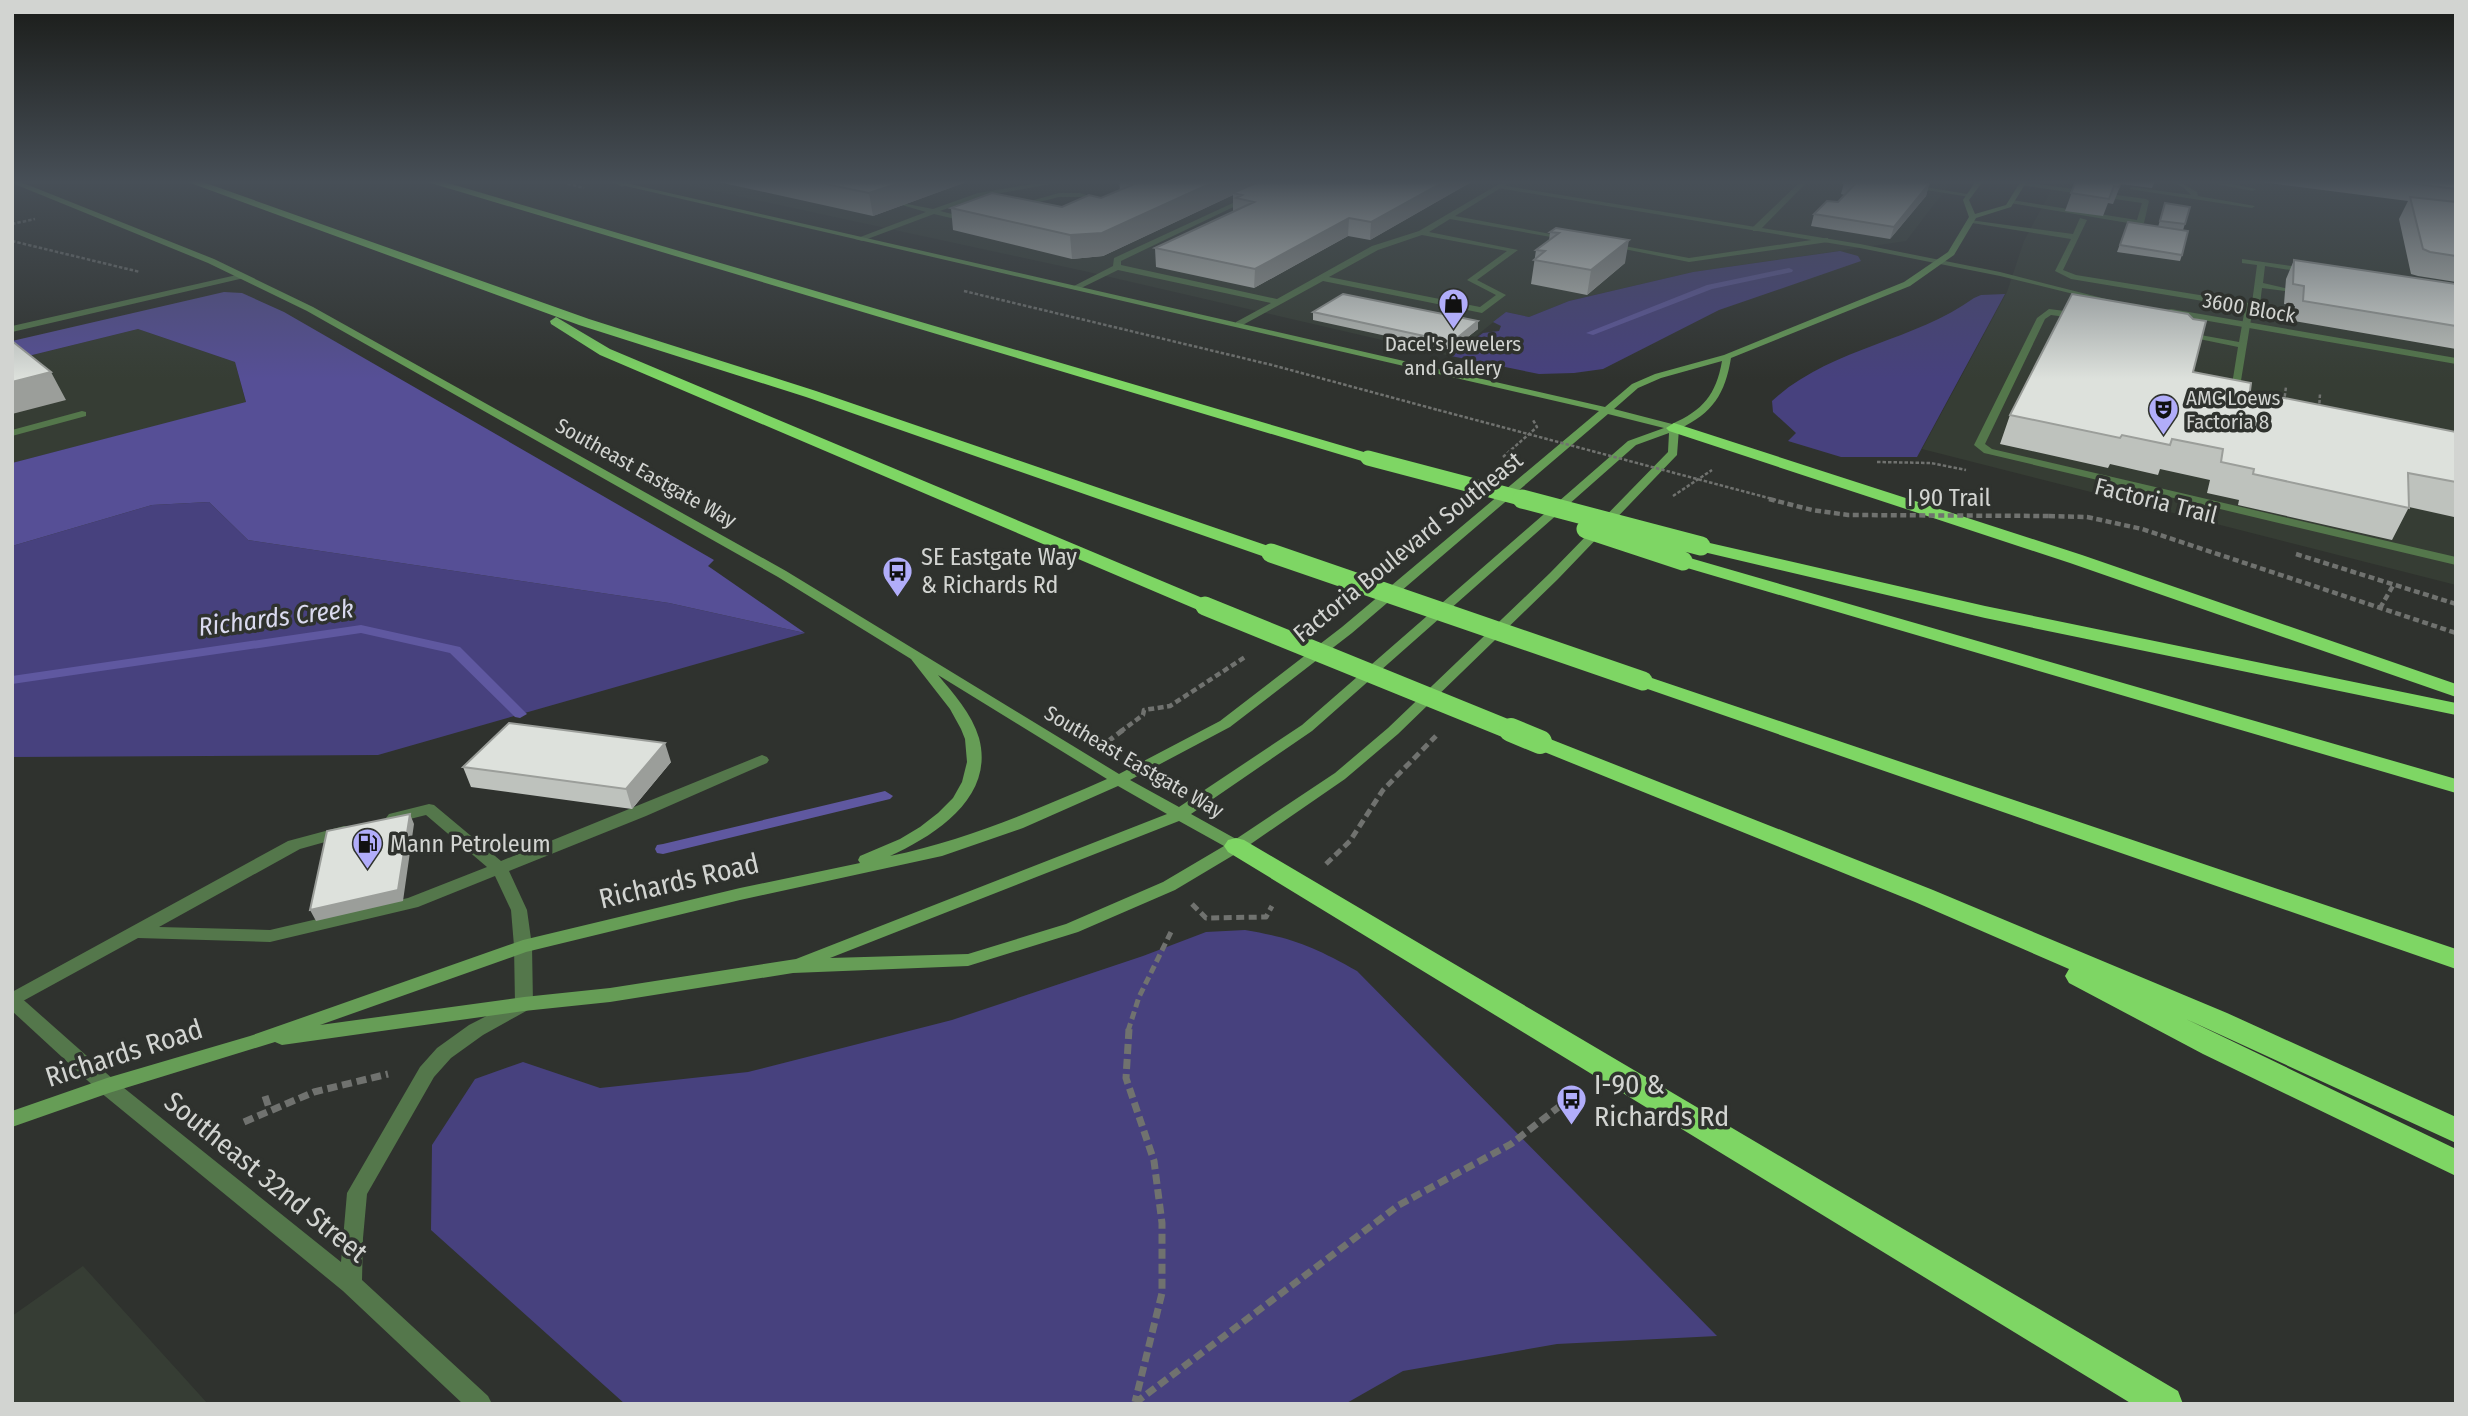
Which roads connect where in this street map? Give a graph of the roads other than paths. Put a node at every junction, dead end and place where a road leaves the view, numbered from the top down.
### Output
1 (171, 247) edge
2 (375, 247) edge
3 (653, 247) edge
4 (894, 247) edge
5 (1144, 247) edge
6 (1378, 247) edge
7 (1498, 247) edge
8 (1617, 247) edge
9 (1777, 247) edge
10 (1863, 247) edge
11 (1955, 247) edge
12 (2070, 247) edge
13 (2245, 261) dead end
14 (1942, 262) junction
15 (2261, 264) junction
16 (1117, 267) junction
17 (2322, 273) edge
18 (241, 276) junction
19 (1322, 278) junction
20 (2259, 285) junction
21 (1074, 288) junction
22 (2285, 289) dead end
23 (521, 299) junction
24 (1278, 302) junction
25 (2122, 303) edge
26 (2249, 306) junction
27 (2160, 310) edge
28 (2094, 319) edge
29 (1238, 324) junction
30 (2246, 325) junction
31 (12, 329) edge
32 (2173, 333) edge
33 (2243, 345) junction
34 (1727, 357) junction
35 (2456, 361) edge
36 (2241, 406) edge
37 (1607, 410) junction
38 (82, 414) dead end
39 (1674, 428) junction
40 (12, 433) edge
41 (1368, 458) junction
42 (2456, 561) edge
43 (913, 653) junction
44 (2456, 691) edge
45 (2456, 707) edge
46 (762, 760) dead end
47 (1119, 780) junction
48 (2456, 786) edge
49 (1179, 815) junction
50 (1236, 846) junction
51 (500, 869) junction
52 (826, 876) junction
53 (1924, 897) junction
54 (132, 932) junction
55 (523, 946) junction
56 (2456, 959) edge
57 (793, 965) junction
58 (12, 1000) edge
59 (524, 1004) junction
60 (253, 1042) junction
61 (107, 1086) junction
62 (12, 1119) edge
63 (2456, 1131) edge
64 (2456, 1163) edge
65 (351, 1284) junction
66 (480, 1404) edge
67 (2165, 1404) edge

1 - 18 main road, Southeast Eastgate Way
2 - 23 highway
3 - 41 highway
4 - 21 main road
5 - 16 street
6 - 19 street
7 - 19 street
8 - 9 street
10 - 14 street
11 - 14 main road, Factoria Boulevard Southeast
12 - 26 street
13 - 15 street
14 - 25 street
14 - 34 main road, Factoria Boulevard Southeast
15 - 17 street
15 - 20 street
16 - 21 street
16 - 24 street
18 - 31 street
18 - 43 main road, Southeast Eastgate Way
19 - 24 street
20 - 22 street
20 - 26 street
21 - 29 main road
23 - 53 highway, bridge
23 - 56 highway, bridge
24 - 29 street
26 - 30 street
27 - 30 street, 3600 Block
28 - 42 street
29 - 37 main road
30 - 33 street
30 - 35 street, 3600 Block
32 - 33 street
33 - 36 street
34 - 37 main road, Factoria Boulevard Southeast
34 - 39 main road
37 - 39 main road
37 - 47 main road, Factoria Boulevard Southeast
38 - 40 street
39 - 44 highway
39 - 49 main road
39 - 50 main road
41 - 45 highway, bridge
41 - 48 highway, bridge
43 - 47 main road, Southeast Eastgate Way
43 - 52 main road
46 - 51 street
47 - 49 main road, Southeast Eastgate Way
47 - 52 main road, Richards Road
49 - 50 main road, Southeast Eastgate Way
49 - 57 main road, Richards Road
50 - 57 main road, Richards Road
50 - 67 highway
51 - 54 street
51 - 54 street
51 - 55 street
52 - 55 main road, Richards Road
53 - 63 highway
53 - 64 highway
54 - 58 street
55 - 59 street
55 - 60 main road, Richards Road
57 - 59 main road, Richards Road
58 - 61 street, Southeast 32nd Street
59 - 60 main road, Richards Road
59 - 65 street
60 - 61 main road, Richards Road
61 - 62 main road, Richards Road
61 - 65 street, Southeast 32nd Street
65 - 66 street, Southeast 32nd Street

